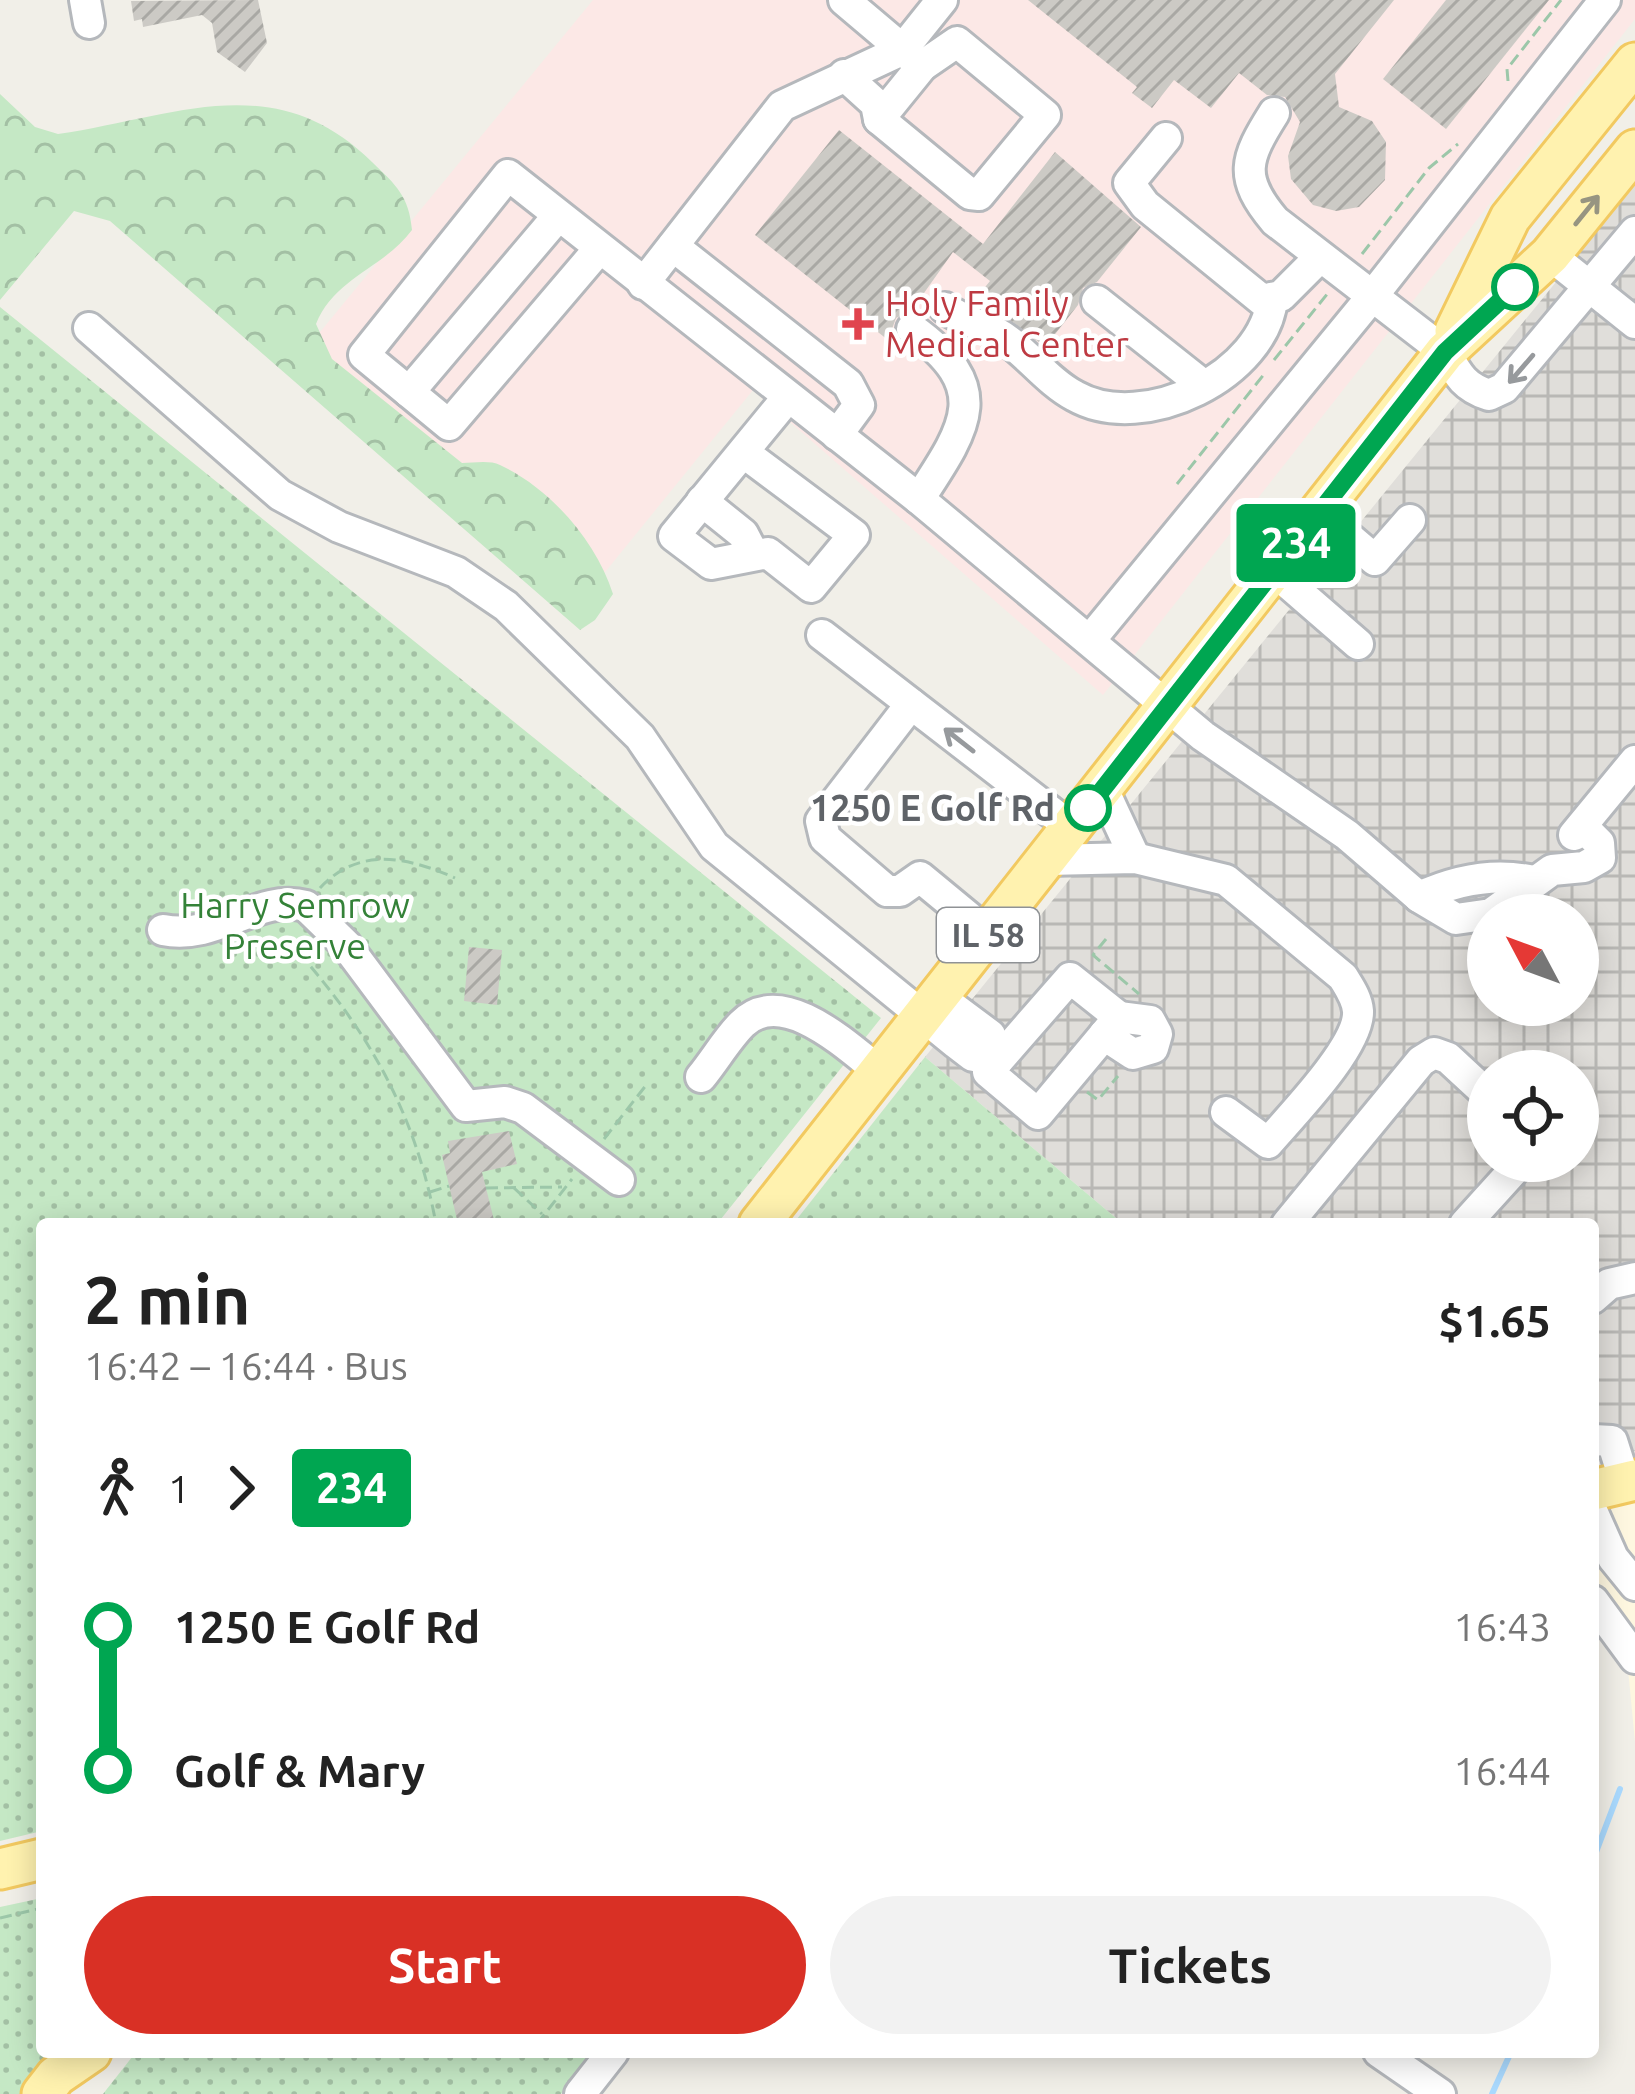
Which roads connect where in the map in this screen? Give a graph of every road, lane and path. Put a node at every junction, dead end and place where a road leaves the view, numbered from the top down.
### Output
1 (844, 0) edge
2 (942, 0) edge
3 (1562, 0) edge
4 (1605, 0) edge
5 (912, 58) junction
6 (1635, 63) edge
7 (844, 75) junction
8 (1508, 82) dead end
9 (1274, 113) dead end
10 (879, 118) junction
11 (1166, 138) dead end
12 (1460, 142) dead end
13 (1635, 150) edge
14 (558, 216) junction
15 (1635, 232) edge
16 (673, 246) junction
17 (599, 249) junction
18 (1550, 255) junction
19 (1332, 267) junction
20 (644, 284) junction
21 (1592, 288) junction
22 (1372, 297) junction
23 (1273, 298) junction
24 (1097, 301) dead end
25 (945, 308) dead end
26 (1634, 319) edge
27 (89, 328) dead end
28 (912, 328) dead end
29 (1445, 352) junction
30 (1203, 385) junction
31 (409, 392) junction
32 (788, 397) junction
33 (837, 435) junction
34 (743, 452) junction
35 (1177, 484) dead end
36 (919, 499) junction
37 (702, 501) junction
38 (1320, 513) junction
39 (1410, 520) dead end
40 (753, 553) junction
41 (1274, 571) junction
42 (822, 635) dead end
43 (1090, 640) junction
44 (1358, 644) dead end
45 (911, 704) junction
46 (1168, 706) junction
47 (1635, 761) edge
48 (1103, 789) junction
49 (1072, 828) junction
50 (1135, 858) junction
51 (1047, 860) junction
52 (455, 878) dead end
53 (306, 906) junction
54 (163, 930) dead end
55 (988, 934) junction
56 (299, 953) dead end
57 (931, 1007) junction
58 (995, 1058) junction
59 (1467, 1076) edge
60 (701, 1077) dead end
61 (874, 1079) junction
62 (1226, 1112) dead end
63 (619, 1180) dead end
64 (1503, 1182) edge
65 (449, 1186) dead end
66 (514, 1186) junction
67 (486, 1188) dead end
68 (566, 1188) dead end
69 (430, 1192) junction
70 (543, 1216) dead end
71 (435, 1218) edge
72 (764, 1218) edge
73 (1292, 1218) edge
74 (1470, 1218) edge
75 (1635, 1278) edge
76 (1599, 1293) edge
77 (1599, 1440) edge
78 (1618, 1484) edge
79 (1599, 1522) edge
80 (1624, 1556) edge
81 (1635, 1586) edge
82 (1599, 1609) edge
83 (1635, 1658) edge
84 (36, 1860) edge
85 (0, 1869) edge
86 (36, 1909) edge
87 (0, 1918) edge
88 (85, 2058) edge
89 (94, 2058) edge
90 (608, 2058) edge
91 (1388, 2058) edge
92 (1430, 2088) edge
93 (42, 2094) edge
94 (86, 2094) edge
95 (580, 2094) edge

1 - 5 street
2 - 5 street
3 - 8 path
4 - 22 street
5 - 7 street
5 - 10 street
5 - 10 street
6 - 29 main road, IL 58
7 - 10 street
7 - 16 street
9 - 19 street
11 - 23 street
12 - 19 path
18 -> 13 main road, IL 58
14 - 17 street
14 - 31 street
14 - 31 street
15 - 21 street
16 - 20 street
16 - 33 street
17 - 20 street
17 - 31 street
18 - 21 street
18 - 29 main road, IL 58
19 - 22 street
19 - 23 street
19 - 35 path
20 - 32 street
21 - 26 street
21 -> 29 street
22 - 29 street
22 - 43 street
23 - 30 street
24 - 30 street
25 - 30 street
27 - 57 street
28 - 36 street
29 - 38 main road, IL 58
32 - 33 street
32 - 34 street
33 - 36 street
34 - 37 street
34 - 40 street
36 - 43 street
37 - 40 street
37 - 40 street
38 - 39 street
38 - 41 main road, IL 58
41 - 44 street
41 - 46 main road, IL 58
42 - 45 street
43 - 46 street
49 -> 45 street
45 - 55 street
46 - 47 street
46 - 48 main road, IL 58
48 - 49 main road, IL 58
48 - 50 street
49 - 51 main road, IL 58
50 - 51 street
50 - 62 street
51 - 55 main road, IL 58
52 - 53 path
53 - 54 street
53 - 63 street
55 - 57 main road, IL 58
56 - 69 path
57 - 58 street
57 - 61 main road, IL 58
58 - 58 street
59 - 73 street
60 - 61 street
61 - 72 main road, IL 58
64 - 74 street
65 - 69 path
66 - 67 path
66 - 68 path
66 - 70 path
69 - 71 path
75 - 76 street
77 - 78 street
79 - 80 street
80 - 81 street
82 - 83 street
84 - 85 main road
86 - 87 path
88 - 93 main road
89 - 94 main road
90 - 95 street
91 - 92 street

